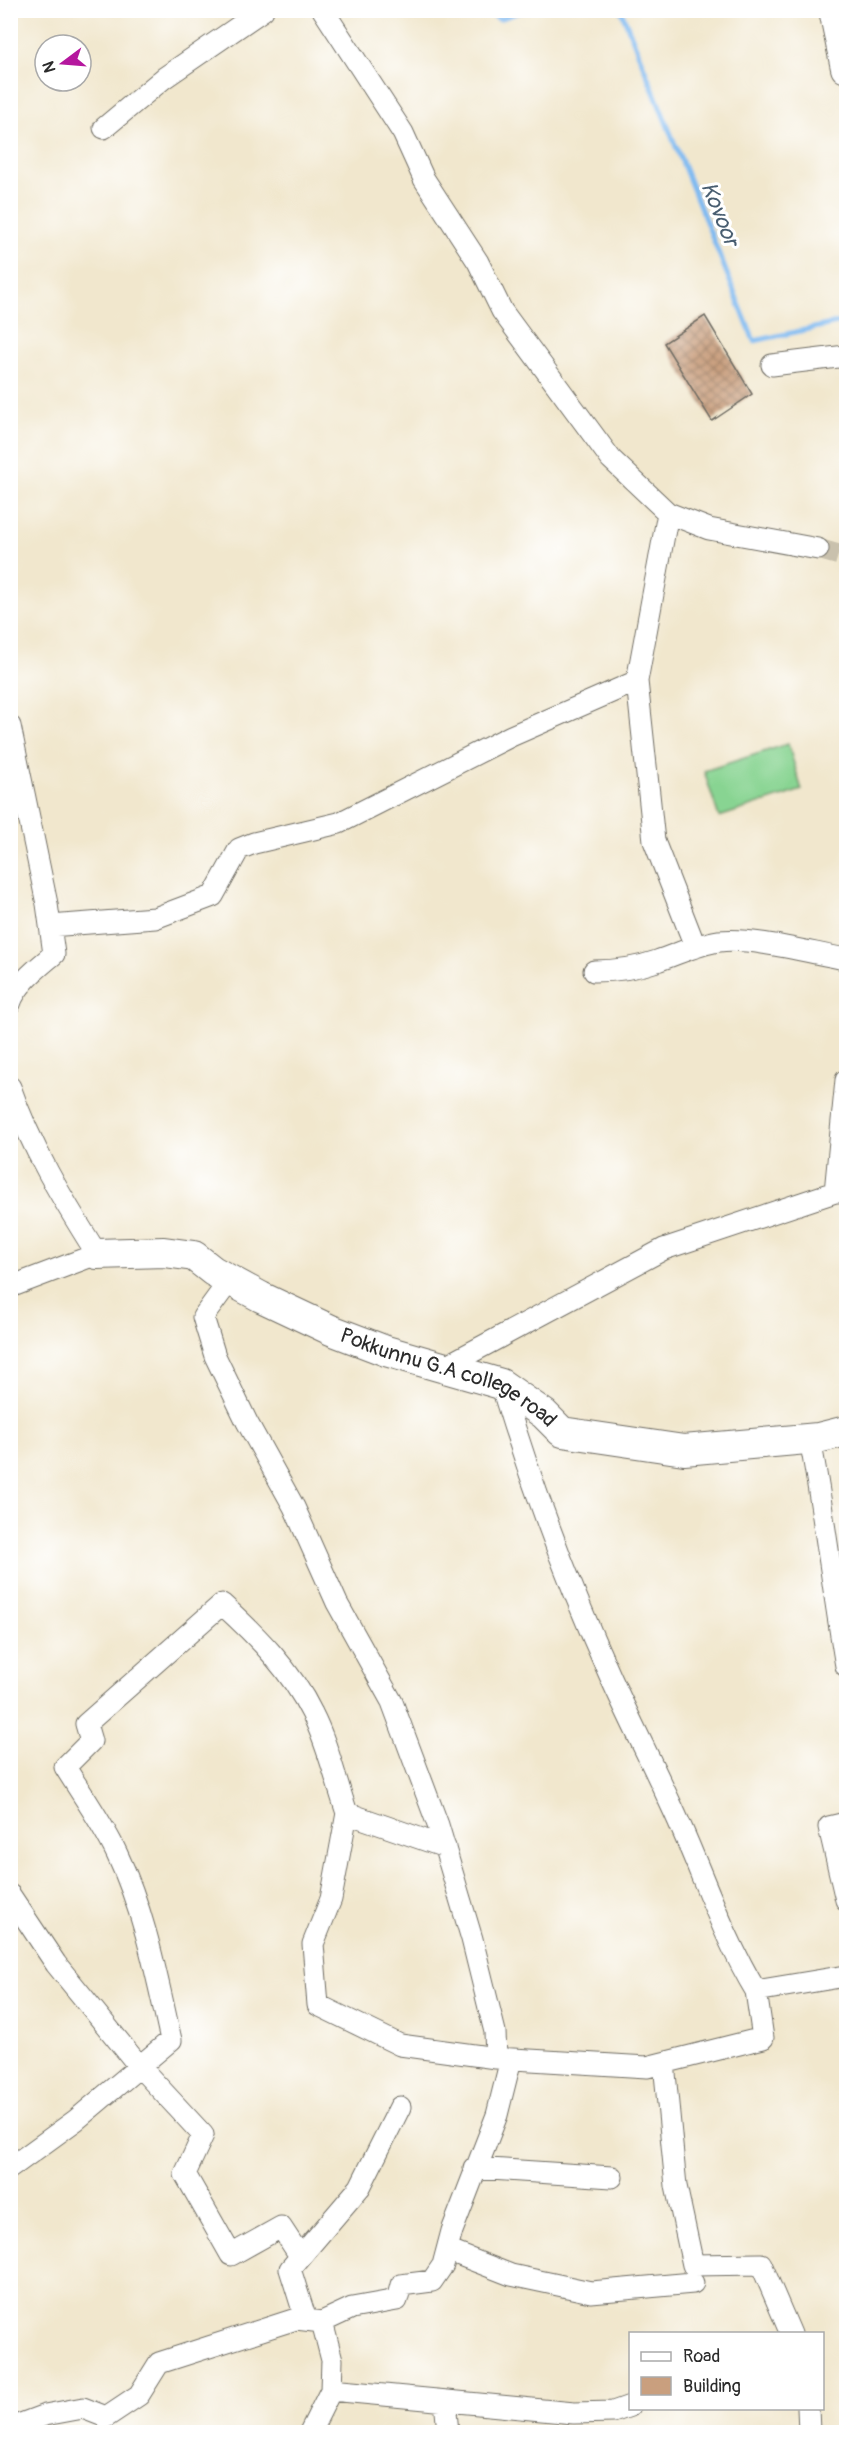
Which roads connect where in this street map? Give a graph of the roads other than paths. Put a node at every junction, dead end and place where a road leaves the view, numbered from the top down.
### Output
1 (263, 10) edge
2 (323, 10) edge
3 (834, 10) edge
4 (846, 68) edge
5 (104, 128) dead end
6 (846, 356) edge
7 (772, 366) dead end
8 (668, 513) junction
9 (818, 549) tunnel mouth
10 (637, 681) junction
11 (10, 726) edge
12 (50, 926) junction
13 (695, 946) junction
14 (846, 959) edge
15 (594, 971) dead end
16 (10, 1004) edge
17 (846, 1080) edge
18 (10, 1088) edge
19 (841, 1192) edge
20 (97, 1254) junction
21 (230, 1280) junction
22 (10, 1287) edge
23 (444, 1367) junction
24 (501, 1383) junction
25 (846, 1431) edge
26 (810, 1439) junction
27 (846, 1666) edge
28 (347, 1813) junction
29 (846, 1823) edge
30 (445, 1847) junction
31 (10, 1895) edge
32 (846, 1900) edge
33 (846, 1976) edge
34 (756, 1991) junction
35 (504, 2059) junction
36 (664, 2062) junction
37 (139, 2066) junction
38 (400, 2107) dead end
39 (10, 2168) edge
40 (474, 2168) junction
41 (612, 2178) dead end
42 (447, 2250) junction
43 (300, 2256) junction
44 (693, 2283) dead end
45 (314, 2321) junction
46 (789, 2332) edge
47 (331, 2391) junction
48 (445, 2401) junction
49 (629, 2406) edge
50 (808, 2410) edge
51 (10, 2428) edge
52 (310, 2433) edge
53 (448, 2433) edge
54 (809, 2433) edge

1 - 5 street
2 - 8 street
3 - 4 street
6 - 7 street
8 - 9 street
8 - 10 street
10 - 12 street
10 - 13 street
11 - 12 street
12 - 16 street
13 - 14 street
13 - 15 street
17 - 19 street
18 - 20 street
19 - 23 street
20 - 21 street, Pokkunnu G.A college road
20 - 22 street
21 - 23 street, Pokkunnu G.A college road
21 - 30 street
23 - 24 street, Pokkunnu G.A college road
24 - 26 street, Pokkunnu G.A college road
24 - 34 street
25 - 26 street, Pokkunnu G.A college road
26 - 27 street
28 - 30 street
28 - 35 street
28 - 37 street
29 - 32 street
30 - 35 street
31 - 37 street
33 - 34 street
34 - 36 street
35 - 36 street
35 - 40 street
36 - 46 street
37 - 39 street
37 - 43 street
38 - 43 street
40 - 41 street
40 - 42 street
42 - 44 street
42 - 45 street
43 - 45 street
45 - 47 street
45 - 51 street
47 - 48 street
47 - 52 street
48 - 49 street
48 - 53 street
50 - 54 street

